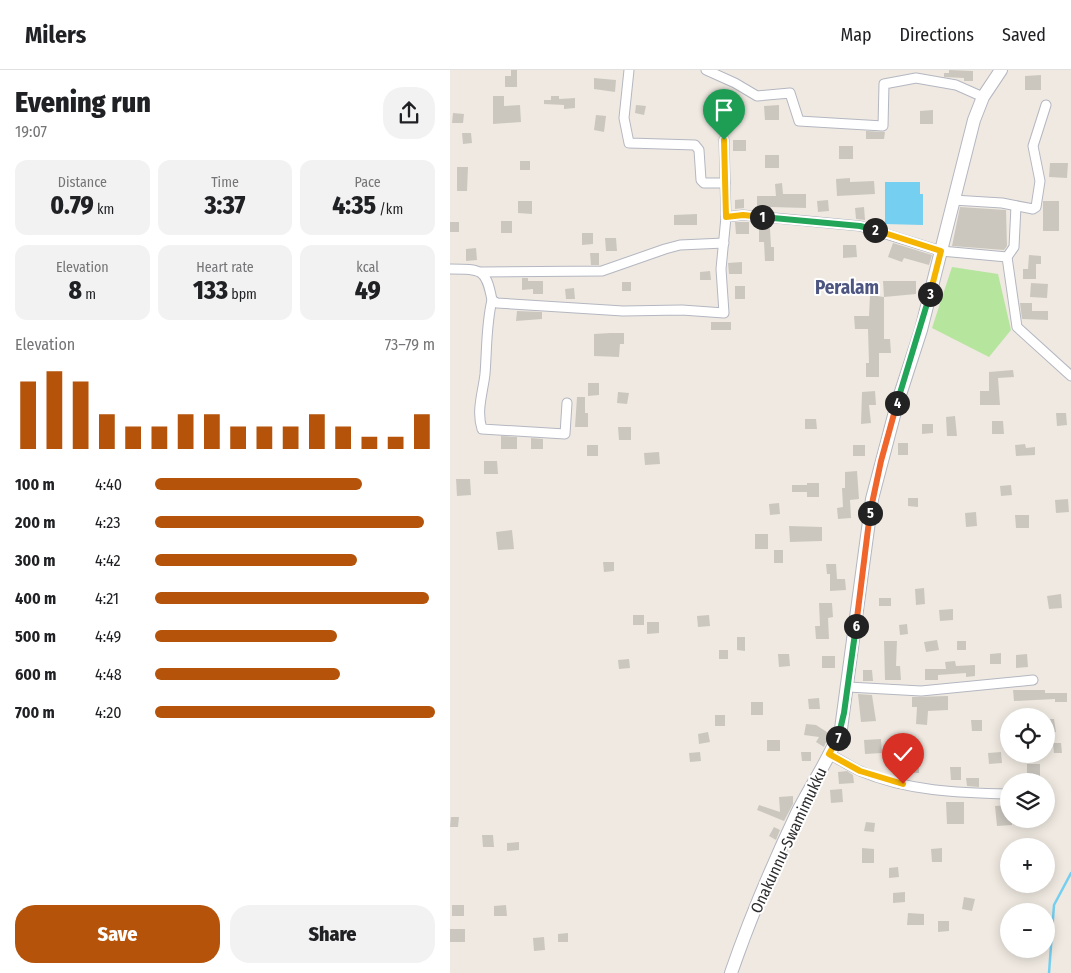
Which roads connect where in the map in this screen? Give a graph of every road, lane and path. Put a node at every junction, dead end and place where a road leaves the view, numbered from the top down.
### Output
1 (629, 70) edge
2 (706, 70) edge
3 (1001, 70) edge
4 (983, 97) junction
5 (1046, 105) dead end
6 (724, 140) dead end
7 (725, 183) junction
8 (953, 200) junction
9 (1016, 206) junction
10 (726, 217) junction
11 (724, 243) junction
12 (941, 251) junction
13 (1008, 257) junction
14 (450, 269) edge
15 (481, 272) junction
16 (492, 300) junction
17 (1071, 376) edge
18 (567, 403) dead end
19 (1033, 680) dead end
20 (848, 687) junction
21 (829, 754) junction
22 (1000, 794) edge
23 (731, 973) edge

1 - 7 street
2 - 4 street
3 - 4 street, Onakunnu-Swamimukku
4 - 8 street, Onakunnu-Swamimukku
5 - 9 street
6 - 7 street
7 - 10 street
8 - 9 street
8 - 12 street, Onakunnu-Swamimukku
9 - 13 street
10 - 11 street
10 - 12 street
11 - 15 street
11 - 16 street
12 - 13 street
12 - 20 street, Onakunnu-Swamimukku
13 - 17 street
14 - 15 street
15 - 16 street
16 - 18 street
19 - 20 street
20 - 21 street, Onakunnu-Swamimukku
21 - 22 street
21 - 23 street, Onakunnu-Swamimukku

